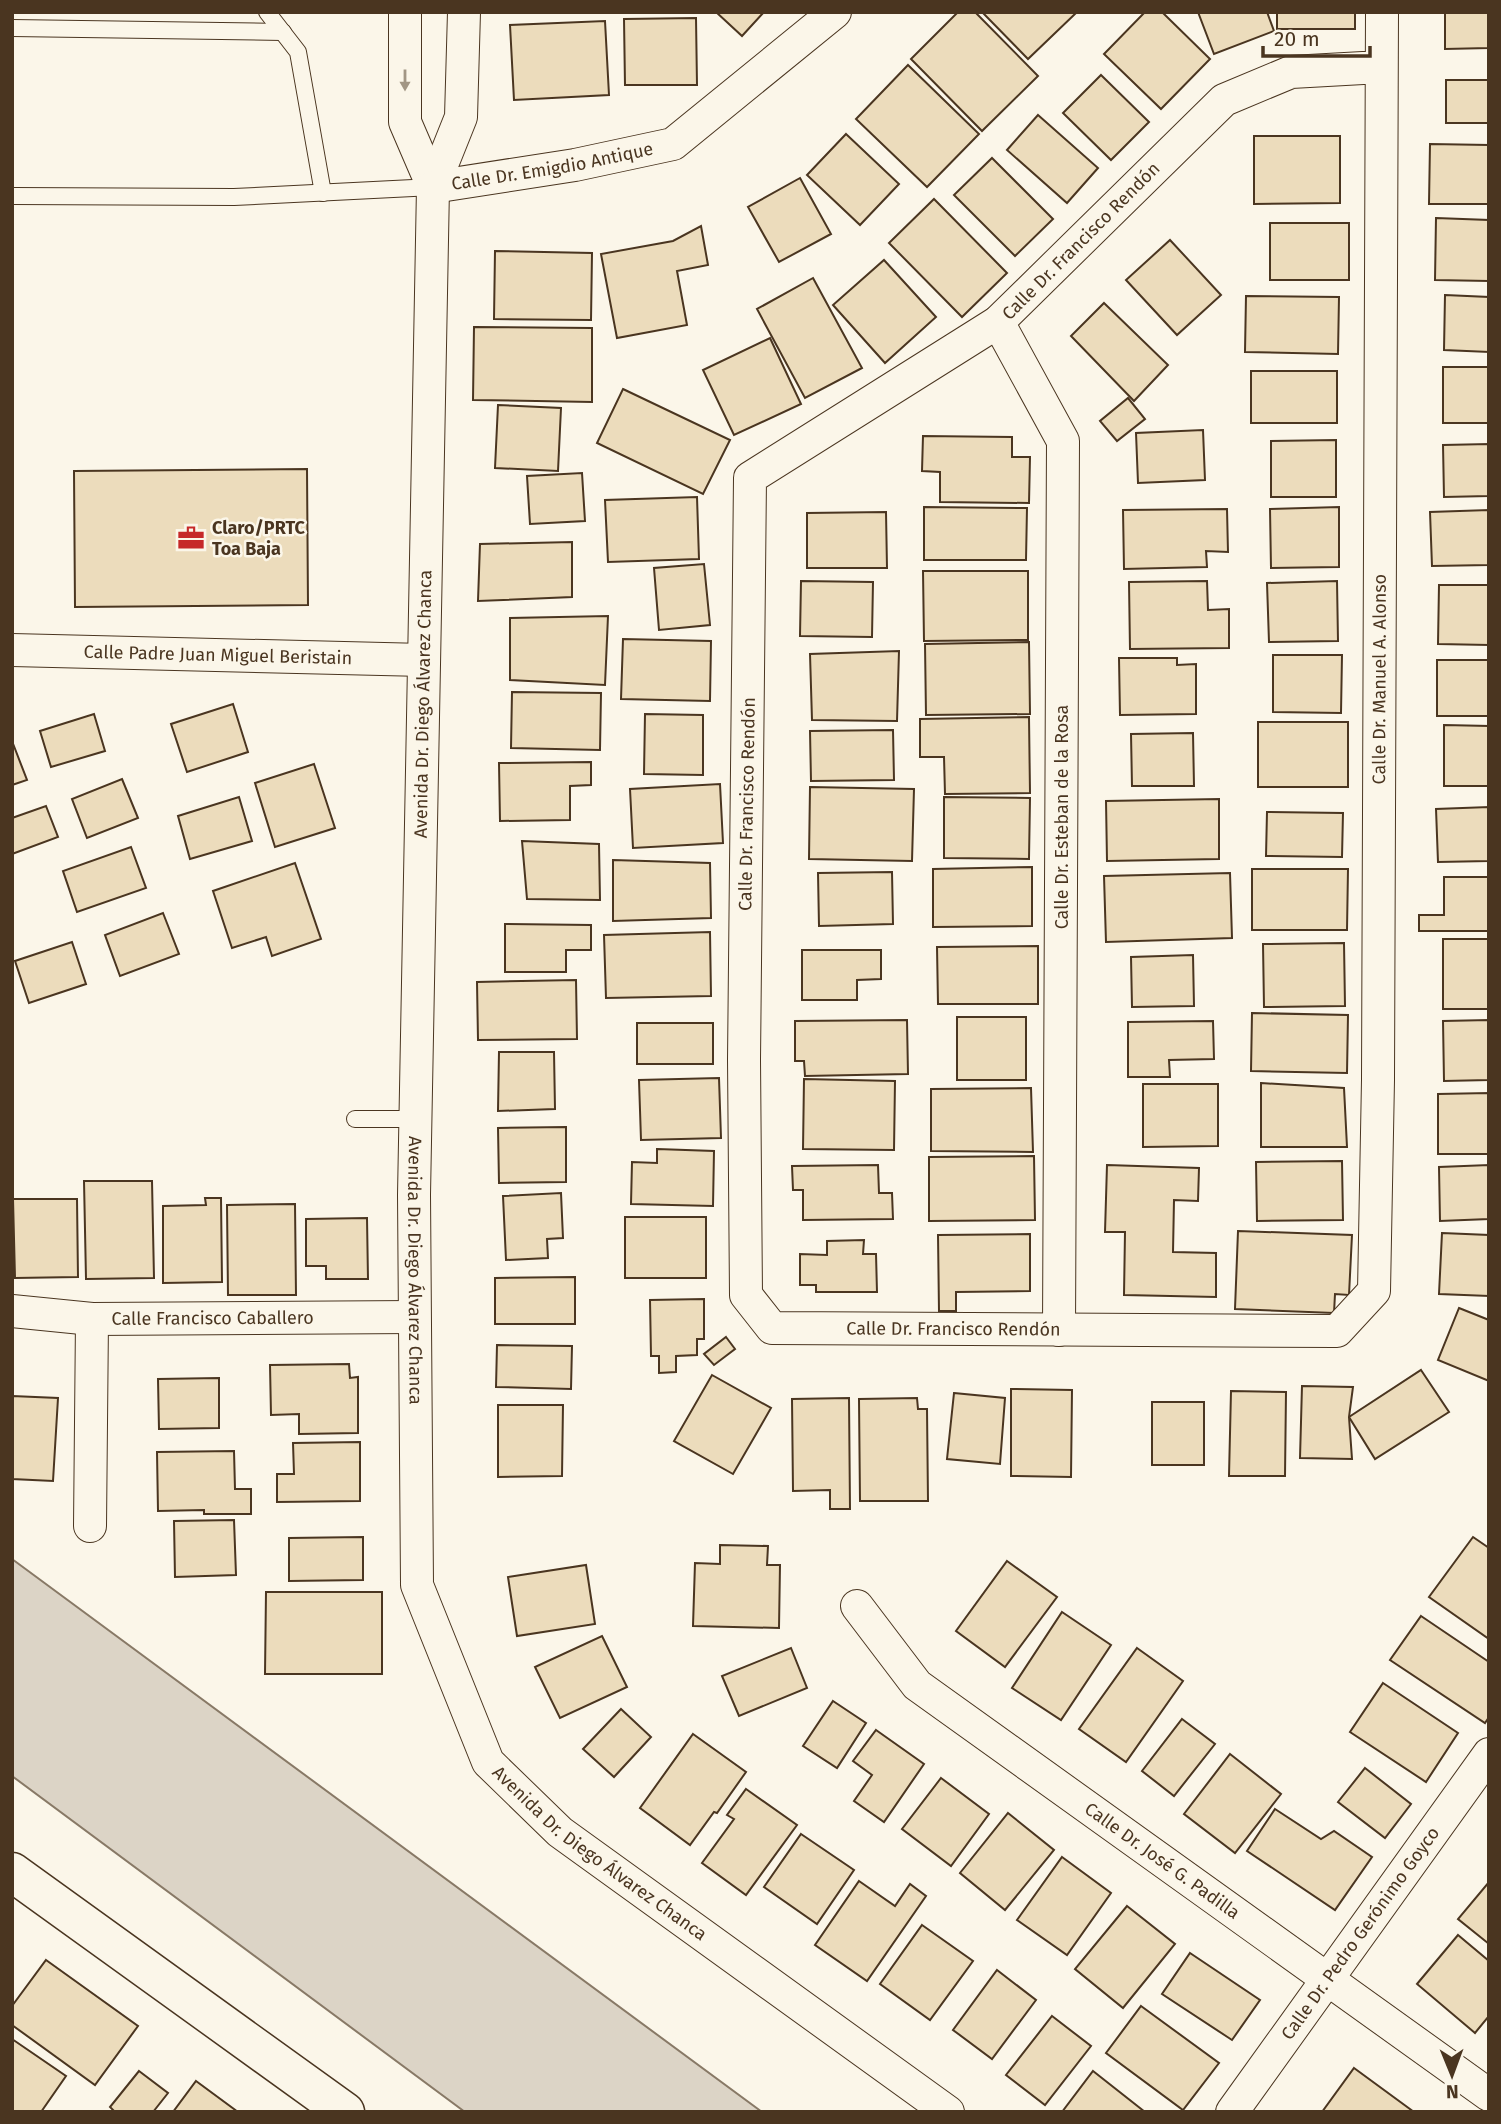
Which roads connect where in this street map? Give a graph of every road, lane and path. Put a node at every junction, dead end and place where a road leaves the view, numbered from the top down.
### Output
1 (267, 12) edge
2 (405, 12) edge
3 (464, 12) edge
4 (835, 12) edge
5 (1381, 12) edge
6 (12, 28) edge
7 (283, 32) junction
8 (1381, 67) junction
9 (433, 187) junction
10 (323, 193) junction
11 (12, 196) edge
12 (998, 322) junction
13 (12, 650) edge
14 (424, 660) junction
15 (355, 1119) dead end
16 (415, 1119) junction
17 (12, 1311) edge
18 (414, 1317) junction
19 (92, 1319) junction
20 (1059, 1329) junction
21 (1337, 1331) joint
22 (90, 1526) dead end
23 (857, 1606) dead end
24 (1489, 1754) edge
25 (14, 1877) edge
26 (1326, 1979) junction
27 (1489, 2095) edge
28 (345, 2112) edge
29 (948, 2112) edge
30 (1232, 2112) edge

1 - 7 lane
2 -> 9 street, Avenida Dr. Diego Álvarez Chanca
3 - 9 street, Avenida Dr. Diego Álvarez Chanca
4 - 9 street, Calle Dr. Emigdio Antique
5 - 8 street, Calle Dr. Manuel A. Alonso
6 - 7 lane
7 - 10 lane
8 - 12 street, Calle Dr. Francisco Rendón
8 - 21 street, Calle Dr. Manuel A. Alonso
9 - 10 lane
9 - 14 street, Avenida Dr. Diego Álvarez Chanca
10 - 11 lane
12 - 20 street, Calle Dr. Esteban de la Rosa
12 - 20 street, Calle Dr. Francisco Rendón
13 - 14 street, Calle Padre Juan Miguel Beristain
14 - 16 street, Avenida Dr. Diego Álvarez Chanca
15 - 16 lane
16 - 18 street, Avenida Dr. Diego Álvarez Chanca
17 - 19 street, Calle Francisco Caballero
18 - 19 street, Calle Francisco Caballero
18 - 29 street, Avenida Dr. Diego Álvarez Chanca
19 - 22 street
20 - 21 street, Calle Dr. Francisco Rendón
23 - 26 street, Calle Dr. José G. Padilla
24 - 26 street, Calle Dr. Pedro Gerónimo Goyco
25 - 28 street
26 - 27 street, Calle Dr. José G. Padilla
26 - 30 street, Calle Dr. Pedro Gerónimo Goyco

